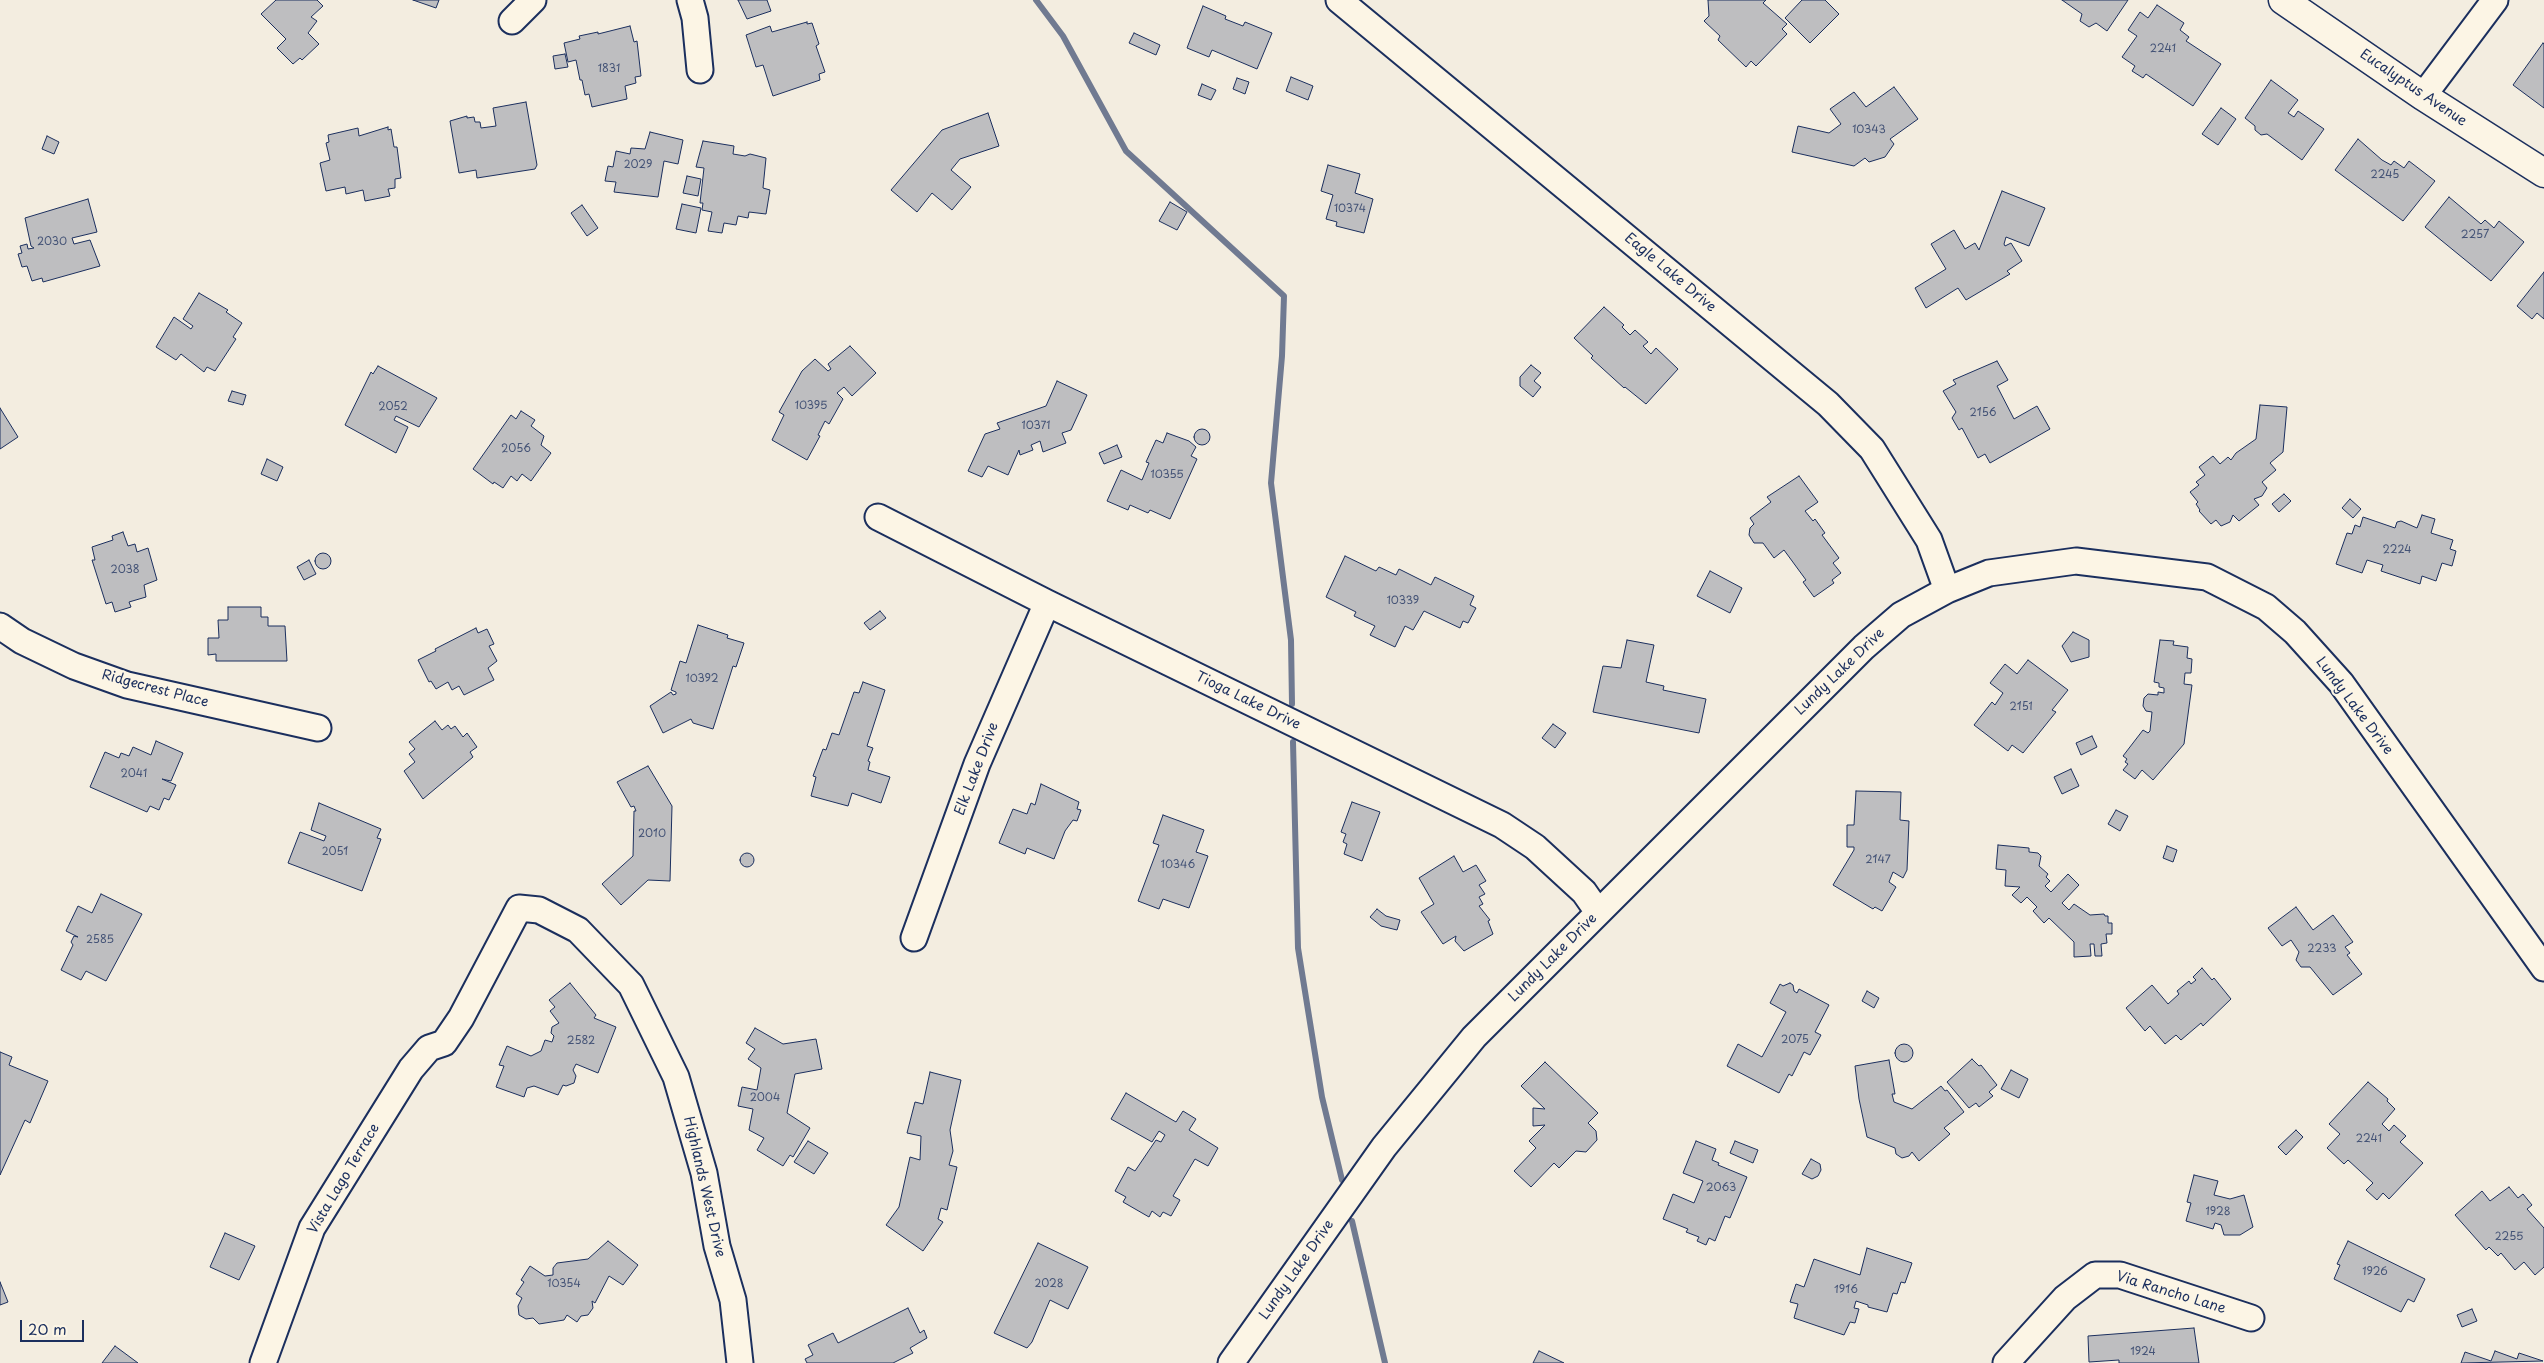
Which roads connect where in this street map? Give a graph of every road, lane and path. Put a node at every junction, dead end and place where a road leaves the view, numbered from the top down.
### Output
1 (533, 0) edge
2 (690, 0) edge
3 (1340, 0) edge
4 (2283, 0) edge
5 (2495, 0) edge
6 (512, 21) dead end
7 (700, 70) dead end
8 (2424, 96) junction
9 (2544, 173) edge
10 (878, 517) dead end
11 (1947, 590) junction
12 (1047, 603) junction
13 (0, 626) edge
14 (318, 728) dead end
15 (1598, 912) junction
16 (914, 938) dead end
17 (2544, 968) edge
18 (444, 1043) joint
19 (2251, 1318) dead end
20 (263, 1363) edge
21 (740, 1363) edge
22 (1231, 1363) edge
23 (2006, 1363) edge

1 - 6 street
2 - 7 street
3 - 11 street, Eagle Lake Drive
4 - 8 street, Eucalyptus Avenue
5 - 8 street
8 - 9 street, Eucalyptus Avenue
10 - 12 street, Tioga Lake Drive
11 - 15 street, Lundy Lake Drive
11 - 17 street, Lundy Lake Drive
12 - 15 street, Tioga Lake Drive
12 - 16 street, Elk Lake Drive
13 - 14 street, Ridgecrest Place
15 - 22 street, Lundy Lake Drive
18 - 20 street, Vista Lago Terrace
18 - 21 street, Highlands West Drive
19 - 23 street, Via Rancho Lane

